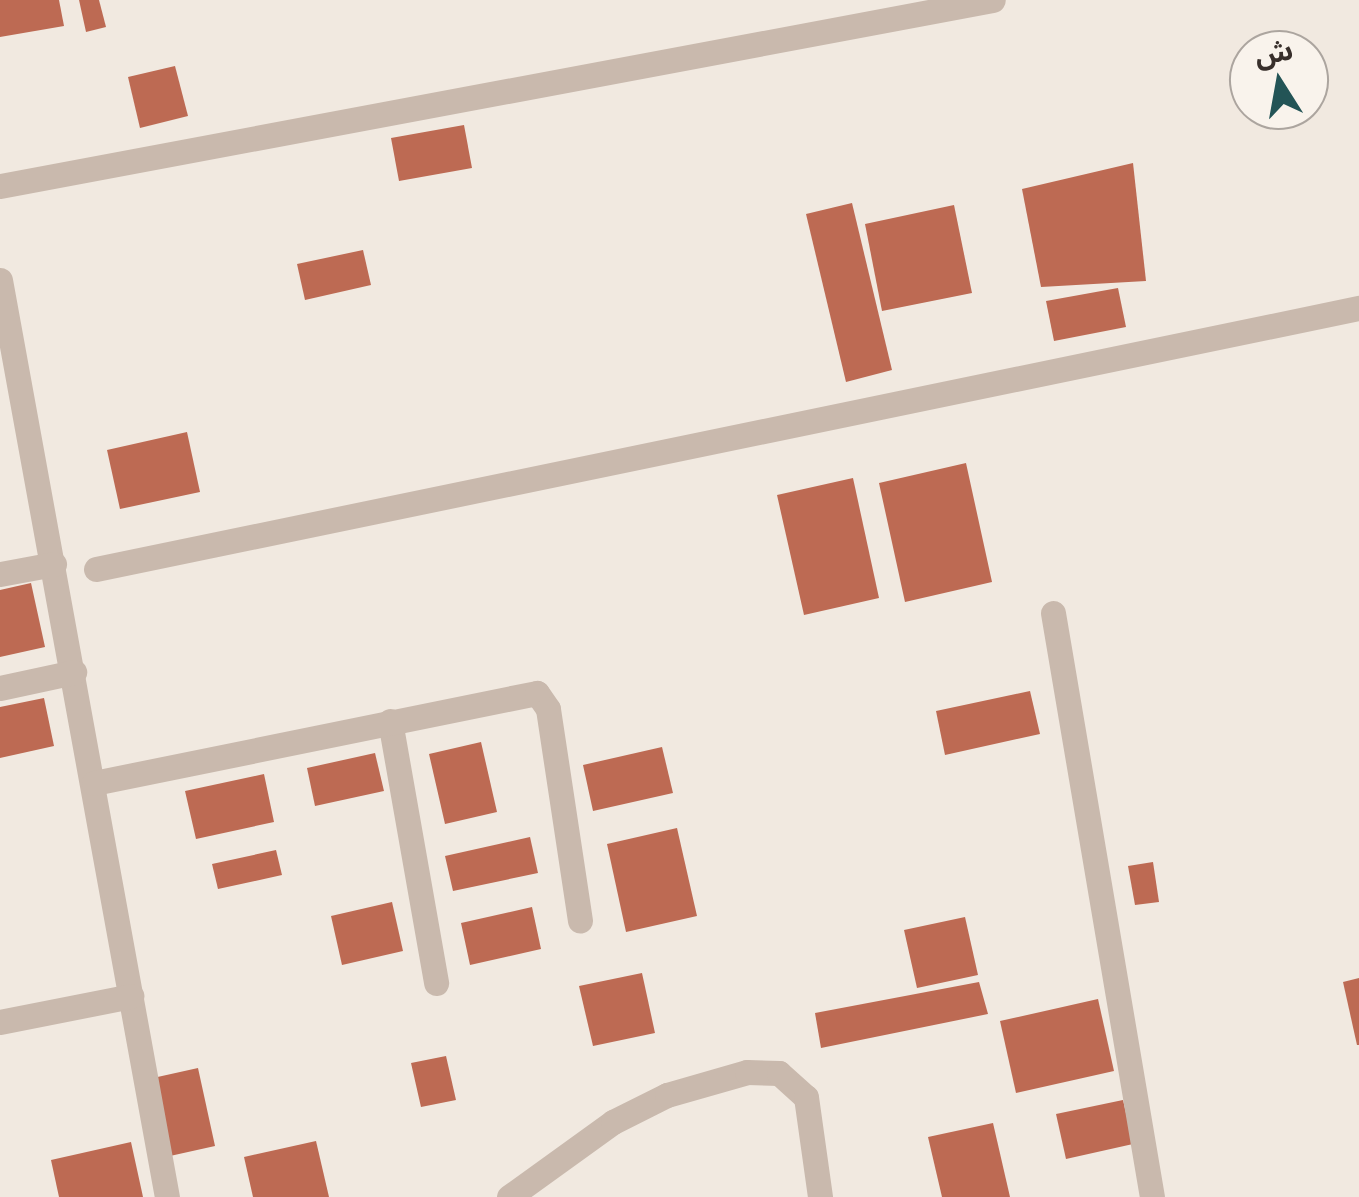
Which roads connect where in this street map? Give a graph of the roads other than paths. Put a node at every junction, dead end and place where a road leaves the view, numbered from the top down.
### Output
1 (993, 0) edge
2 (904, 8) edge
3 (0, 186) edge
4 (0, 280) edge
5 (1359, 308) edge
6 (54, 564) junction
7 (96, 569) dead end
8 (0, 574) edge
9 (1053, 613) dead end
10 (74, 672) junction
11 (0, 688) edge
12 (390, 721) junction
13 (94, 783) junction
14 (580, 921) dead end
15 (436, 984) dead end
16 (132, 996) junction
17 (0, 1022) edge
18 (167, 1197) edge
19 (509, 1197) edge
20 (820, 1197) edge
21 (1152, 1197) edge

1 - 2 street
2 - 3 street
4 - 6 street
5 - 7 street
6 - 8 street
6 - 10 street
9 - 21 street
10 - 11 street
10 - 13 street
12 - 13 street
12 - 14 street
12 - 15 street
13 - 16 street
16 - 17 street
16 - 18 street
19 - 20 street

